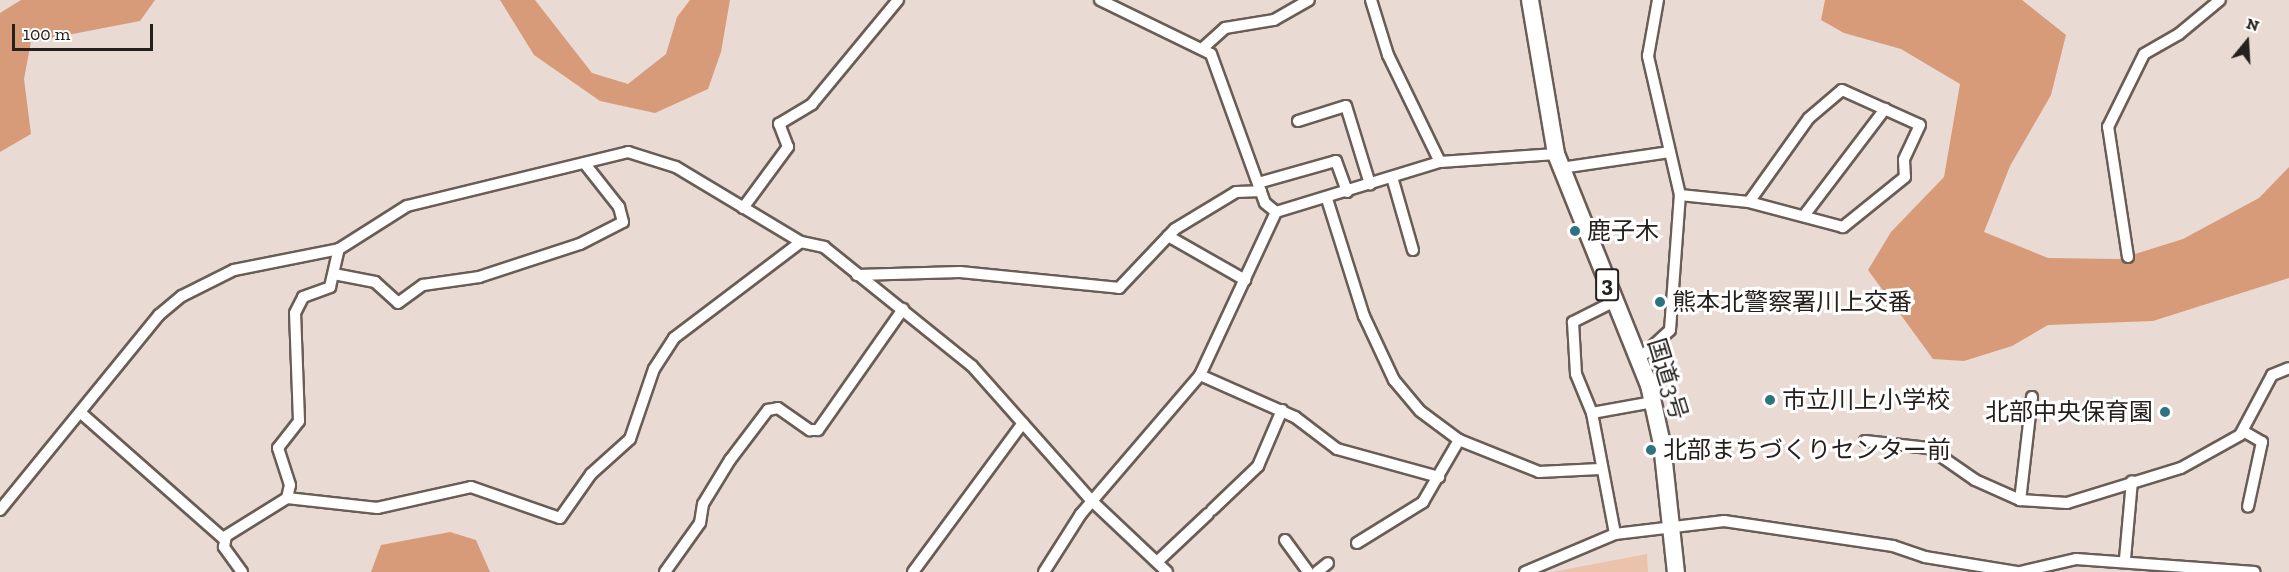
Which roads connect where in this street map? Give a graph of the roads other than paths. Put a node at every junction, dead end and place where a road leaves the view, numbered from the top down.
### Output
1 (898, 0) edge
2 (1100, 0) edge
3 (1309, 0) edge
4 (1371, 0) edge
5 (1530, 0) edge
6 (1658, 0) edge
7 (2220, 0) edge
8 (1204, 47) junction
9 (1885, 109) junction
10 (1298, 122) dead end
11 (1670, 152) junction
12 (1559, 161) junction
13 (1440, 162) junction
14 (585, 164) junction
15 (1392, 177) junction
16 (1370, 184) junction
17 (1260, 187) junction
18 (1347, 192) junction
19 (1680, 195) junction
20 (1327, 199) junction
21 (1749, 202) junction
22 (743, 208) junction
23 (1276, 212) junction
24 (1806, 213) junction
25 (1168, 236) junction
26 (801, 242) junction
27 (339, 249) junction
28 (1413, 250) dead end
29 (2128, 256) dead end
30 (334, 274) junction
31 (857, 275) junction
32 (1245, 280) junction
33 (1613, 302) junction
34 (903, 309) junction
35 (1640, 358) junction
36 (2289, 368) edge
37 (1200, 375) junction
38 (2032, 397) dead end
39 (1653, 402) junction
40 (1282, 410) junction
41 (81, 412) junction
42 (1592, 413) junction
43 (1023, 423) junction
44 (2243, 431) junction
45 (1459, 440) junction
46 (1865, 441) dead end
47 (1600, 469) junction
48 (1439, 477) junction
49 (2132, 481) junction
50 (286, 498) junction
51 (2020, 500) junction
52 (1092, 501) junction
53 (2248, 507) dead end
54 (0, 510) edge
55 (1671, 524) junction
56 (1615, 534) junction
57 (224, 539) junction
58 (1285, 540) dead end
59 (1357, 543) dead end
60 (2124, 560) junction
61 (1157, 562) junction
62 (242, 572) edge
63 (665, 572) edge
64 (913, 572) edge
65 (1044, 572) edge
66 (1167, 572) edge
67 (1308, 572) edge
68 (1525, 572) edge
69 (1676, 572) edge
70 (2019, 572) edge
71 (2255, 572) edge

1 - 22 street
2 - 8 street
3 - 8 street
4 - 13 street
5 - 12 highway, 国道3号 / 3
6 - 11 street
7 - 29 street
8 - 17 street
9 - 21 street
9 - 24 street
9 - 24 street
10 - 16 street
11 - 12 street
11 - 19 street
12 - 13 street
12 - 33 highway, 国道3号 / 3
13 - 15 street
14 - 22 street
14 - 27 street
14 - 30 street
15 - 16 street
15 - 28 street
16 - 18 street
17 - 18 street
17 - 23 street
17 - 25 street
18 - 20 street
19 - 21 street
19 - 35 street
20 - 23 street
20 - 45 street
21 - 24 street
22 - 26 street
23 - 32 street
25 - 31 street
25 - 32 street
26 - 31 street
26 - 50 street
27 - 30 street
27 - 41 street
30 - 50 street
31 - 34 street
32 - 37 street
33 - 35 highway, 国道3号 / 3
33 - 42 street
34 - 43 street
34 - 63 street
35 - 39 highway, 国道3号 / 3
36 - 44 street
37 - 40 street
37 - 52 street
38 - 51 street
39 - 42 street
39 - 55 highway, 国道3号 / 3
40 - 48 street
40 - 61 street
41 - 54 street
41 - 57 street
42 - 47 street
43 - 52 street
43 - 64 street
44 - 49 street
44 - 53 street
45 - 47 street
45 - 48 street
46 - 51 street
47 - 56 street
48 - 59 street
49 - 51 street
49 - 60 street
50 - 57 street
52 - 61 street
52 - 65 street
55 - 56 street
55 - 69 highway, 国道3号 / 3
55 - 70 street
56 - 68 street
57 - 62 street
58 - 67 street
60 - 70 street
60 - 71 street
61 - 66 street

